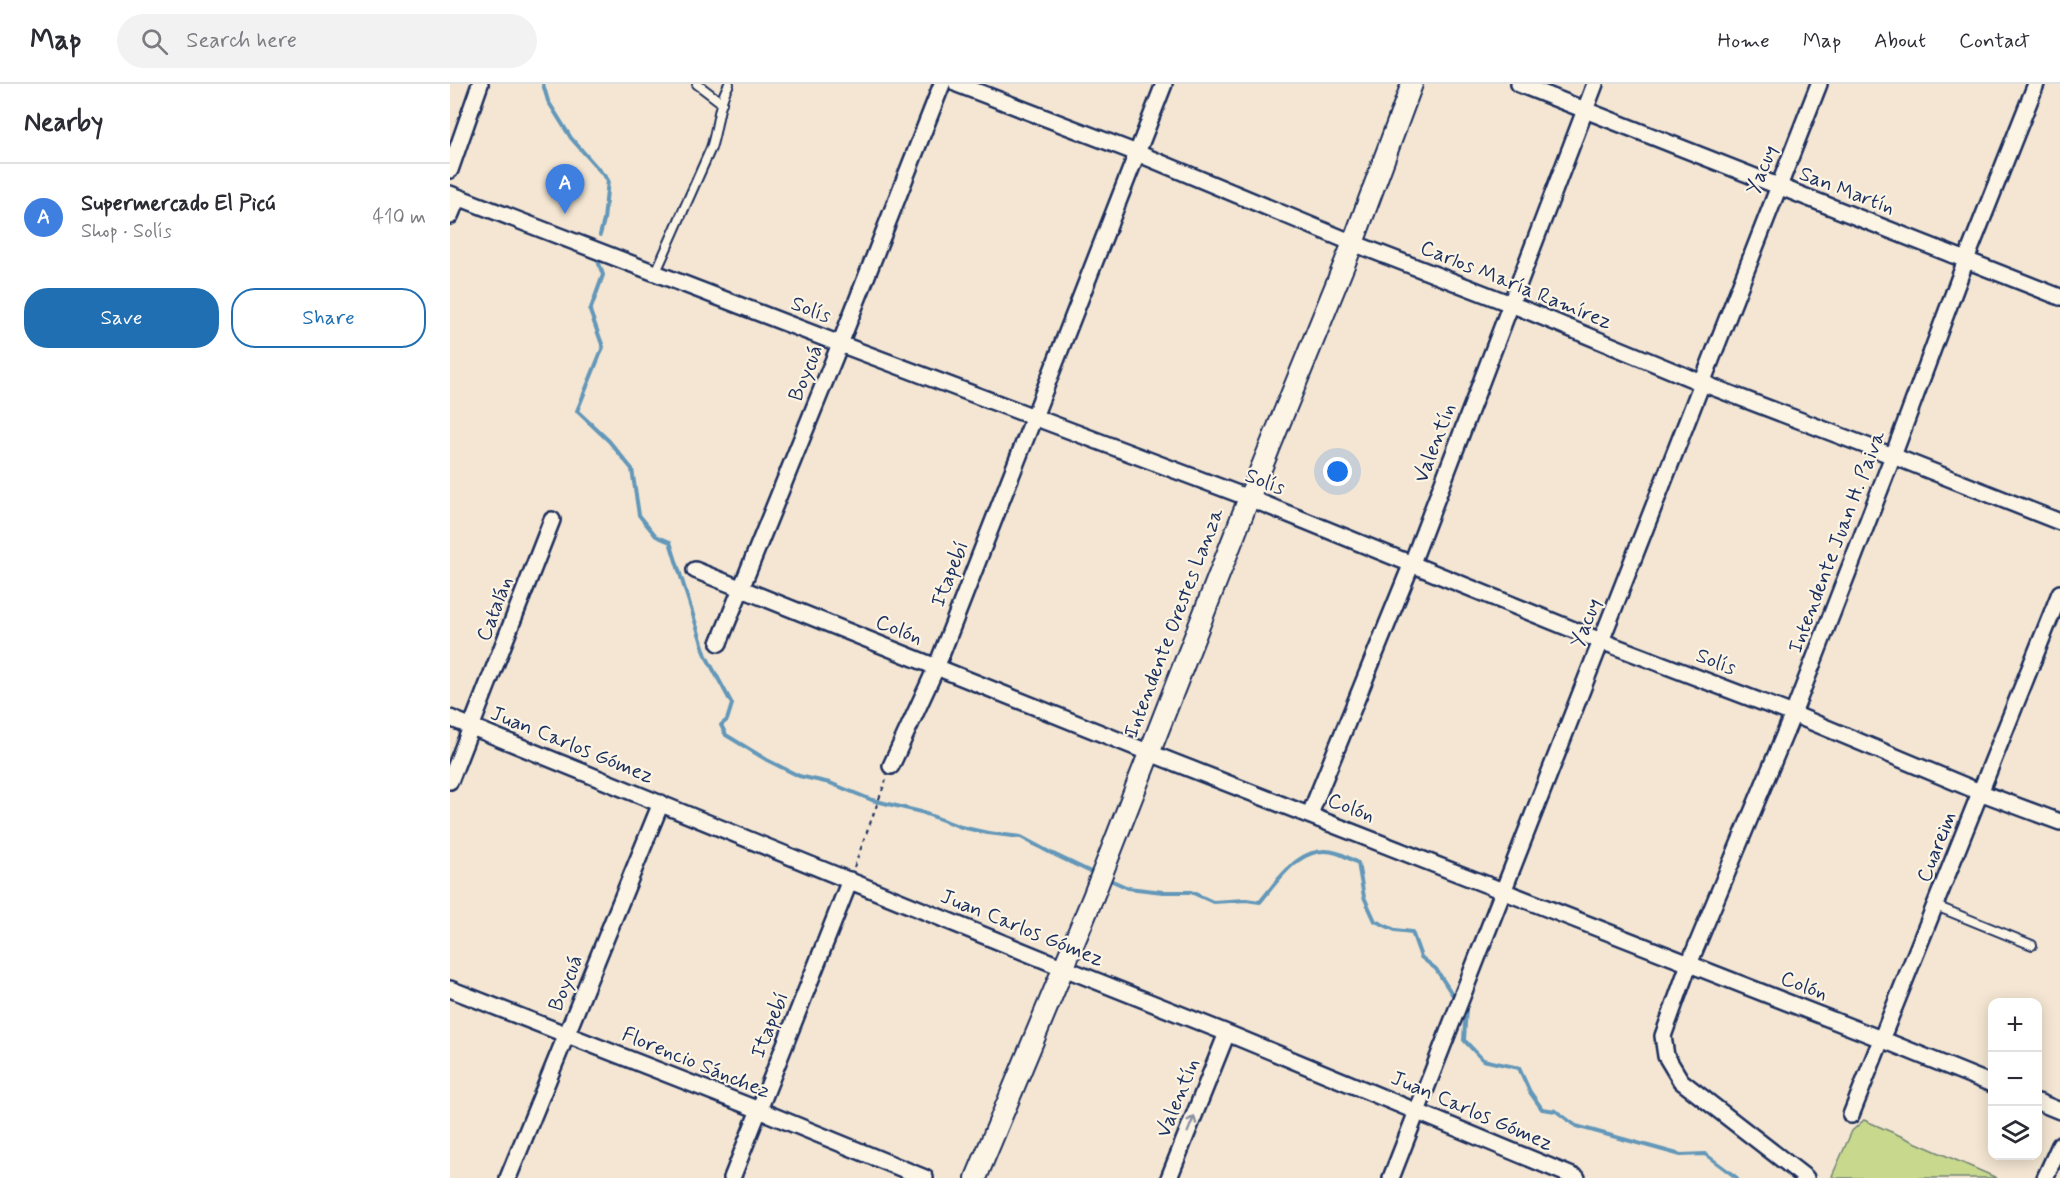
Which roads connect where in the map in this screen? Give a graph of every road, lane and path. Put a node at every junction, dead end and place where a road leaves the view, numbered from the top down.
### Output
1 (480, 84) edge
2 (697, 84) edge
3 (729, 84) edge
4 (942, 84) edge
5 (957, 84) edge
6 (1164, 84) edge
7 (1412, 84) edge
8 (1519, 84) edge
9 (1595, 84) edge
10 (1819, 84) edge
11 (2036, 84) edge
12 (722, 103) junction
13 (1585, 110) junction
14 (1137, 153) junction
15 (450, 170) edge
16 (1778, 186) junction
17 (454, 195) edge
18 (450, 216) edge
19 (1353, 243) junction
20 (1966, 260) junction
21 (656, 272) junction
22 (2060, 297) edge
23 (1511, 304) junction
24 (840, 344) junction
25 (1702, 383) junction
26 (1035, 417) junction
27 (1893, 456) junction
28 (1249, 498) junction
29 (552, 520) dead end
30 (2060, 522) edge
31 (1412, 563) junction
32 (695, 570) dead end
33 (741, 589) junction
34 (2060, 593) edge
35 (1601, 641) junction
36 (719, 643) dead end
37 (936, 668) junction
38 (1793, 714) junction
39 (450, 718) edge
40 (472, 727) junction
41 (1150, 753) junction
42 (891, 766) joint
43 (450, 781) edge
44 (1982, 793) junction
45 (661, 803) junction
46 (1310, 814) junction
47 (2060, 822) edge
48 (850, 880) junction
49 (1502, 890) junction
50 (1936, 906) junction
51 (2032, 945) dead end
52 (1689, 964) junction
53 (1064, 968) junction
54 (450, 989) edge
55 (1227, 1032) junction
56 (567, 1035) junction
57 (1881, 1039) junction
58 (1988, 1082) edge
59 (2042, 1104) edge
60 (759, 1110) junction
61 (1417, 1111) junction
62 (2060, 1111) edge
63 (1851, 1115) dead end
64 (2060, 1145) edge
65 (508, 1178) edge
66 (732, 1178) edge
67 (926, 1178) edge
68 (976, 1178) edge
69 (1169, 1178) edge
70 (1391, 1178) edge
71 (1577, 1178) edge
72 (1806, 1178) edge
73 (2045, 1178) edge

1 - 15 street
2 - 12 lane
3 - 12 lane
4 - 24 street, Boycuá
5 - 14 street, Carlos María Ramírez
6 - 14 street, Itapebí
7 - 19 street, Intendente Orestes Lanza
8 - 13 street, San Martín
9 - 13 street, Valentín
10 - 16 street, Yacuy
11 - 20 street, Intendente Juan H. Paiva
12 - 21 lane
13 - 16 street, San Martín
13 - 23 street, Valentín
14 - 19 street, Carlos María Ramírez
14 - 26 street, Itapebí
16 - 20 street, San Martín
16 - 25 street, Yacuy
17 - 18 street
17 - 21 street, Solís
19 - 23 street, Carlos María Ramírez
19 - 28 street, Intendente Orestes Lanza
20 - 22 street, San Martín
20 - 27 street, Intendente Juan H. Paiva
21 - 24 street, Solís
23 - 25 street, Carlos María Ramírez
23 - 31 street, Valentín
24 - 26 street, Solís
24 - 33 street, Boycuá
25 - 27 street, Carlos María Ramírez
25 - 35 street, Yacuy
26 - 28 street, Solís
26 - 37 street, Itapebí
27 - 30 street, Carlos María Ramírez
27 - 38 street, Intendente Juan H. Paiva
28 - 31 street, Solís
28 - 41 street, Intendente Orestes Lanza
29 - 40 street, Catalán
31 - 35 street, Solís
31 - 46 street, Valentín
32 - 33 street, Colón
33 - 36 street, Boycuá
33 - 37 street, Colón
34 - 44 street, Cuareim
35 - 38 street, Solís
35 - 49 street, Yacuy
37 - 41 street, Colón
37 - 42 street, Itapebí
38 - 44 street, Solís
38 - 52 street, Intendente Juan H. Paiva
39 - 40 street, Juan Carlos Gómez
40 - 43 street, Catalán
40 - 45 street, Juan Carlos Gómez
41 - 46 street, Colón
41 - 53 street, Intendente Orestes Lanza
42 - 48 path
44 - 47 street, Solís
44 - 50 street, Cuareim
45 - 48 street, Juan Carlos Gómez
45 - 56 street, Boycuá
46 - 49 street, Colón
48 - 53 street, Juan Carlos Gómez
48 - 60 street, Itapebí
49 - 52 street, Colón
49 - 61 street, Yacuy
50 - 51 lane
50 - 57 street, Cuareim
52 - 57 street, Colón
52 - 72 street, Intendente Juan H. Paiva
53 - 55 street, Juan Carlos Gómez
53 - 68 street, Intendente Orestes Lanza
54 - 56 street, Florencio Sánchez
55 - 61 street, Juan Carlos Gómez
69 -> 55 street, Valentín
56 - 60 street, Florencio Sánchez
56 - 65 street, Boycuá
57 - 58 street, Colón
57 - 63 street, Cuareim
59 - 62 street
60 - 66 street, Itapebí
60 - 67 street, Florencio Sánchez
61 - 70 street, Yacuy
61 - 71 street, Juan Carlos Gómez
64 - 73 street

